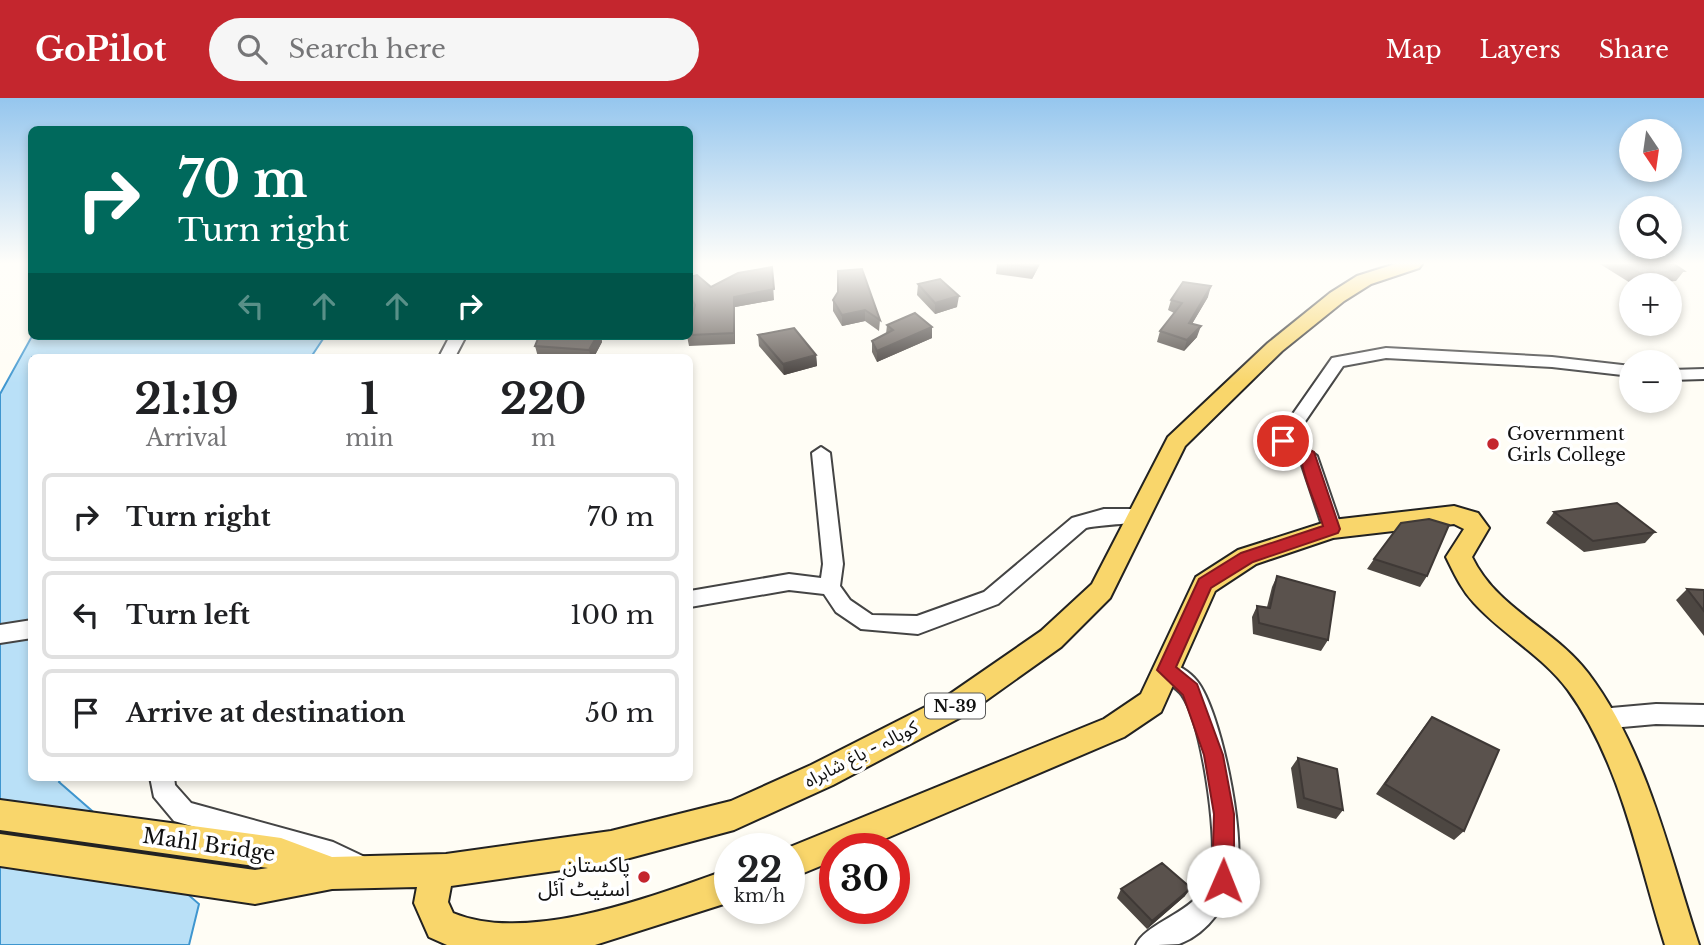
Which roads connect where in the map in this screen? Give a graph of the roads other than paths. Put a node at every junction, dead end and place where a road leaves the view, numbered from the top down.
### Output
1 (1329, 304) edge
2 (1619, 370) edge
3 (1704, 374) edge
4 (1682, 375) edge
5 (821, 453) dead end
6 (1139, 516) junction
7 (1332, 529) junction
8 (830, 587) junction
9 (693, 598) edge
10 (1166, 670) junction
11 (1704, 715) edge
12 (1600, 719) junction
13 (162, 781) edge
14 (0, 815) edge
15 (0, 850) edge
16 (805, 856) edge
17 (437, 870) junction
18 (368, 872) junction
19 (332, 873) junction
20 (714, 891) edge
21 (1150, 945) edge
22 (1682, 945) edge

1 - 6 main road, کوہالہ - باغ شاہراہ / N-39
2 - 7 street
3 - 4 street
5 - 8 street
6 - 8 street
6 - 17 main road, کوہالہ - باغ شاہراہ / N-39
7 - 10 main road
7 - 12 main road
8 - 9 street
10 - 16 main road
10 - 21 street
11 - 12 street
12 - 22 main road
13 - 18 street
14 - 19 main road, Mahl Bridge
15 - 19 main road, Mahl Bridge
17 - 18 main road, کوہالہ - باغ شاہراہ / N-39
17 - 20 main road
18 - 19 main road, کوہالہ - باغ شاہراہ / N-39

